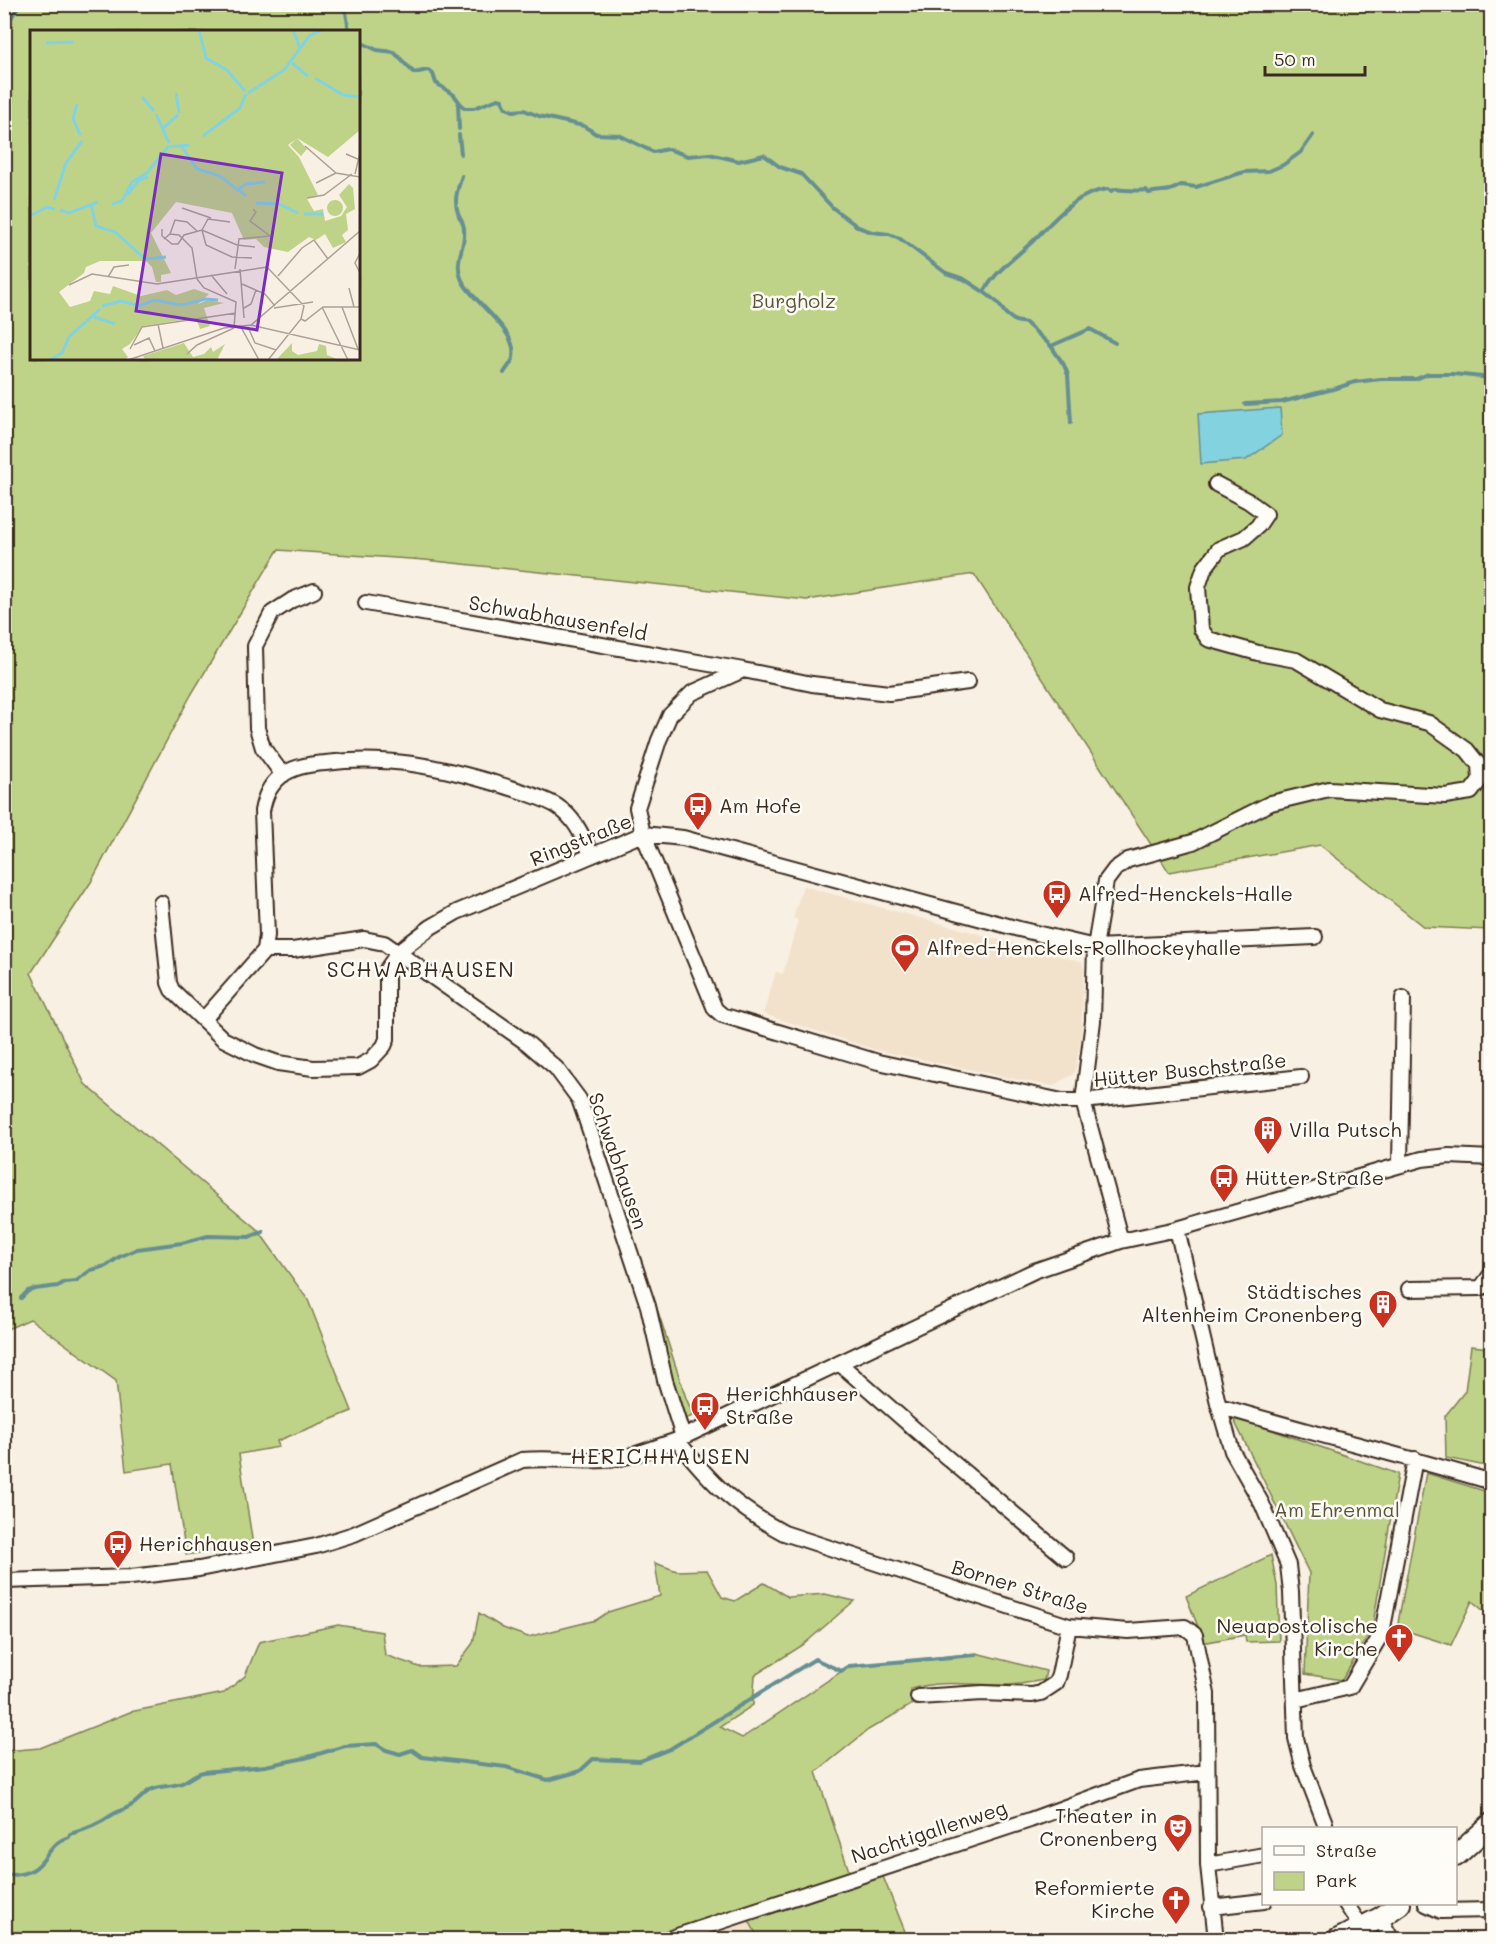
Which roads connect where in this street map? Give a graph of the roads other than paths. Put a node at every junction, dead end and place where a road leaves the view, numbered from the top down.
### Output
1 (1216, 484) dead end
2 (314, 591) dead end
3 (366, 603) dead end
4 (743, 670) junction
5 (968, 682) dead end
6 (283, 775) junction
7 (643, 834) junction
8 (591, 854) junction
9 (161, 903) dead end
10 (1315, 937) dead end
11 (1095, 947) junction
12 (265, 950) junction
13 (398, 953) junction
14 (1403, 998) dead end
15 (204, 1019) junction
16 (1301, 1077) dead end
17 (1083, 1101) junction
18 (1491, 1158) edge
19 (1400, 1164) junction
20 (1177, 1229) junction
21 (1121, 1241) junction
22 (1491, 1273) edge
23 (1409, 1289) dead end
24 (839, 1363) junction
25 (1219, 1406) junction
26 (680, 1438) junction
27 (1415, 1459) junction
28 (1491, 1482) edge
29 (1066, 1558) dead end
30 (4, 1581) edge
31 (1069, 1626) junction
32 (918, 1697) dead end
33 (1295, 1700) junction
34 (1207, 1772) junction
35 (1491, 1822) edge
36 (1325, 1823) dead end
37 (1457, 1854) edge
38 (1262, 1855) edge
39 (1208, 1865) junction
40 (1262, 1901) edge
41 (1347, 1905) edge
42 (1399, 1905) edge
43 (1428, 1905) edge
44 (1211, 1907) junction
45 (1491, 1910) edge
46 (1380, 1918) junction
47 (1362, 1928) junction
48 (665, 1940) edge
49 (1216, 1940) edge
50 (1337, 1940) edge
51 (1392, 1940) edge

1 - 11 street, Hütter Buschstraße
2 - 6 street
3 - 4 street, Schwabhausenfeld
4 - 5 street, Schwabhausenfeld
4 - 7 street
6 - 8 street
6 - 12 street
7 - 8 street, Ringstraße
7 - 11 street, Ringstraße
7 - 17 street
8 - 13 street, Ringstraße
9 - 15 street
10 - 11 street, Ringstraße
11 - 17 street, Hütter Buschstraße
12 - 13 street, Schwabhausen
12 - 15 street
13 - 15 street, Ringstraße
13 - 26 street, Schwabhausen
14 - 19 street
16 - 17 street, Hütter Buschstraße
17 - 21 street, Hütter Buschstraße
18 - 19 street
19 - 20 street
20 - 21 street
20 - 25 street
21 - 24 street
22 - 23 street
24 - 26 street
24 - 29 street
25 - 27 street
25 - 33 street
26 - 30 street
26 - 31 street, Borner Straße
27 - 28 street
27 - 33 street
31 - 32 street
31 - 34 street, Borner Straße
33 - 36 street
34 - 39 street, Borner Straße
34 - 48 street, Nachtigallenweg
35 - 37 main road
38 - 39 street
39 - 44 street, Borner Straße
40 - 44 street
41 - 47 street
42 - 46 main road
43 - 45 street
44 - 49 street, Borner Straße
46 - 47 main road
46 - 51 street
47 - 50 main road

